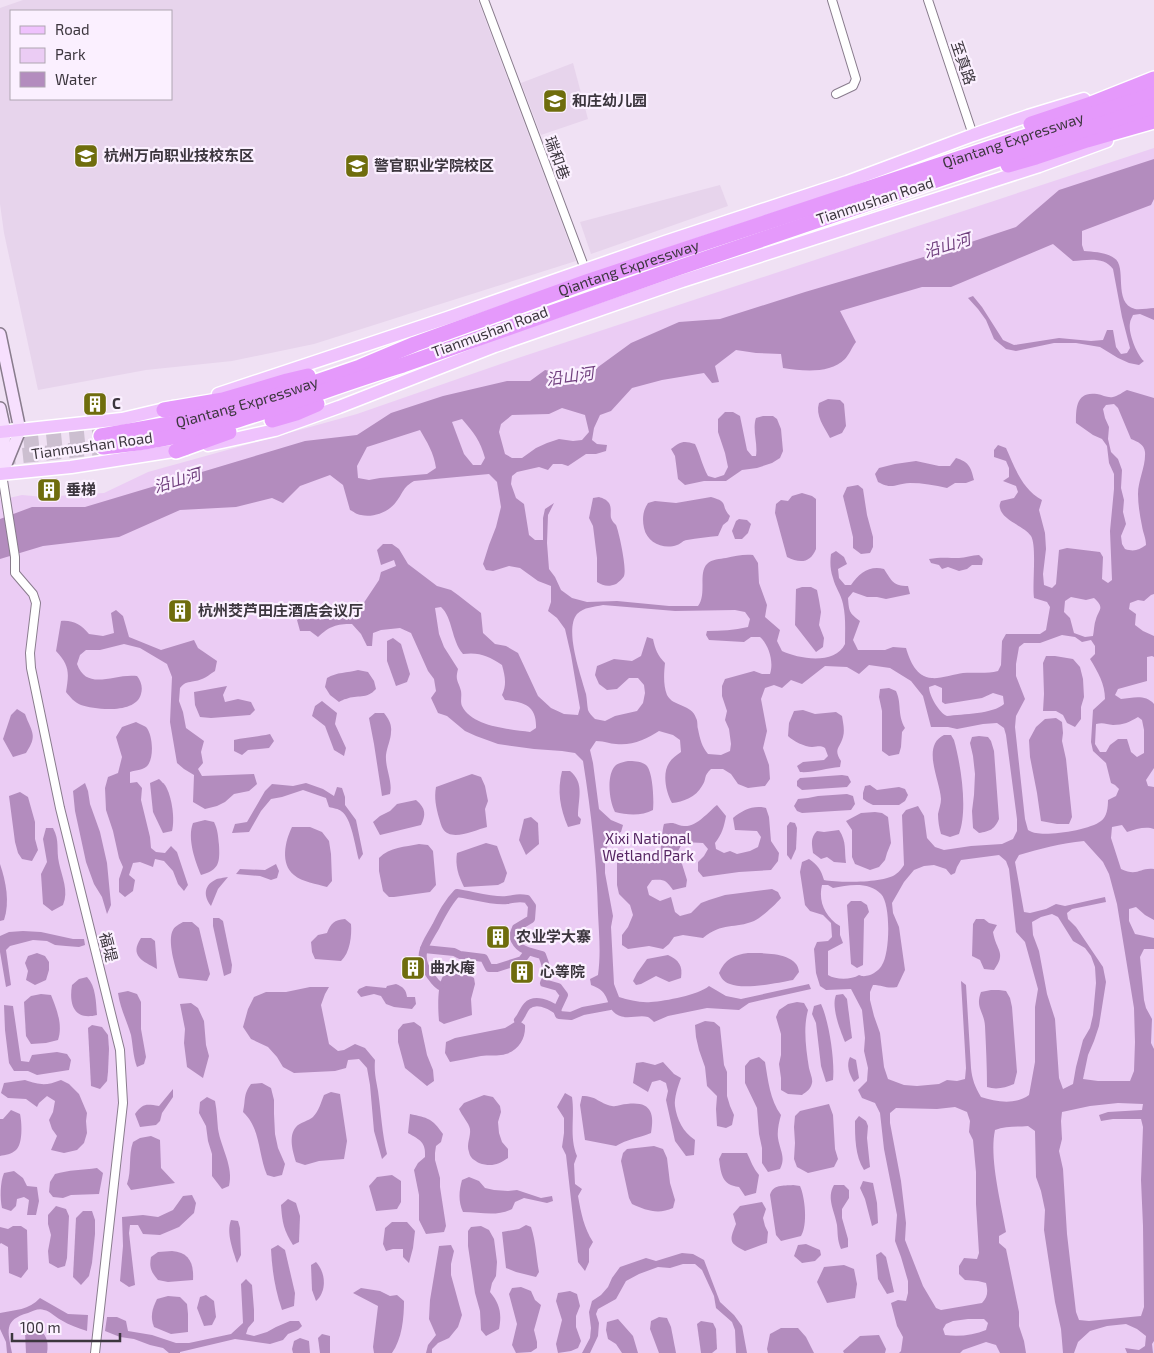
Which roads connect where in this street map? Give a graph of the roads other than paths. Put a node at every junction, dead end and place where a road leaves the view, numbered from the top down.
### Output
1 (484, 0) edge
2 (832, 0) edge
3 (928, 0) edge
4 (1154, 79) edge
5 (836, 94) dead end
6 (1154, 94) edge
7 (1154, 106) edge
8 (1154, 122) edge
9 (973, 135) junction
10 (892, 188) junction
11 (585, 269) junction
12 (0, 334) edge
13 (415, 344) junction
14 (403, 365) junction
15 (0, 408) edge
16 (164, 410) junction
17 (20, 430) junction
18 (3, 432) edge
19 (176, 451) junction
20 (1, 474) edge
21 (94, 1353) edge

1 - 11 street, 瑞和巷
2 - 5 street
3 - 9 street, 至真路
4 - 9 main road, Tianmushan Road
4 - 10 highway
6 - 10 highway, Qiantang Expressway
7 - 10 highway, Qiantang Expressway
8 - 10 highway
8 - 19 main road, Tianmushan Road
9 - 11 main road, Tianmushan Road
10 - 13 highway, Qiantang Expressway
10 - 14 highway, Qiantang Expressway
11 - 16 main road, Tianmushan Road
12 - 17 street
13 - 14 highway, Qiantang Expressway
13 - 16 highway
14 - 19 highway
15 - 18 street
16 - 17 main road, Tianmushan Road
17 - 18 main road, Tianmushan Road
17 - 20 street
18 - 20 street
19 - 20 main road, Tianmushan Road
20 - 21 street, 福堤

